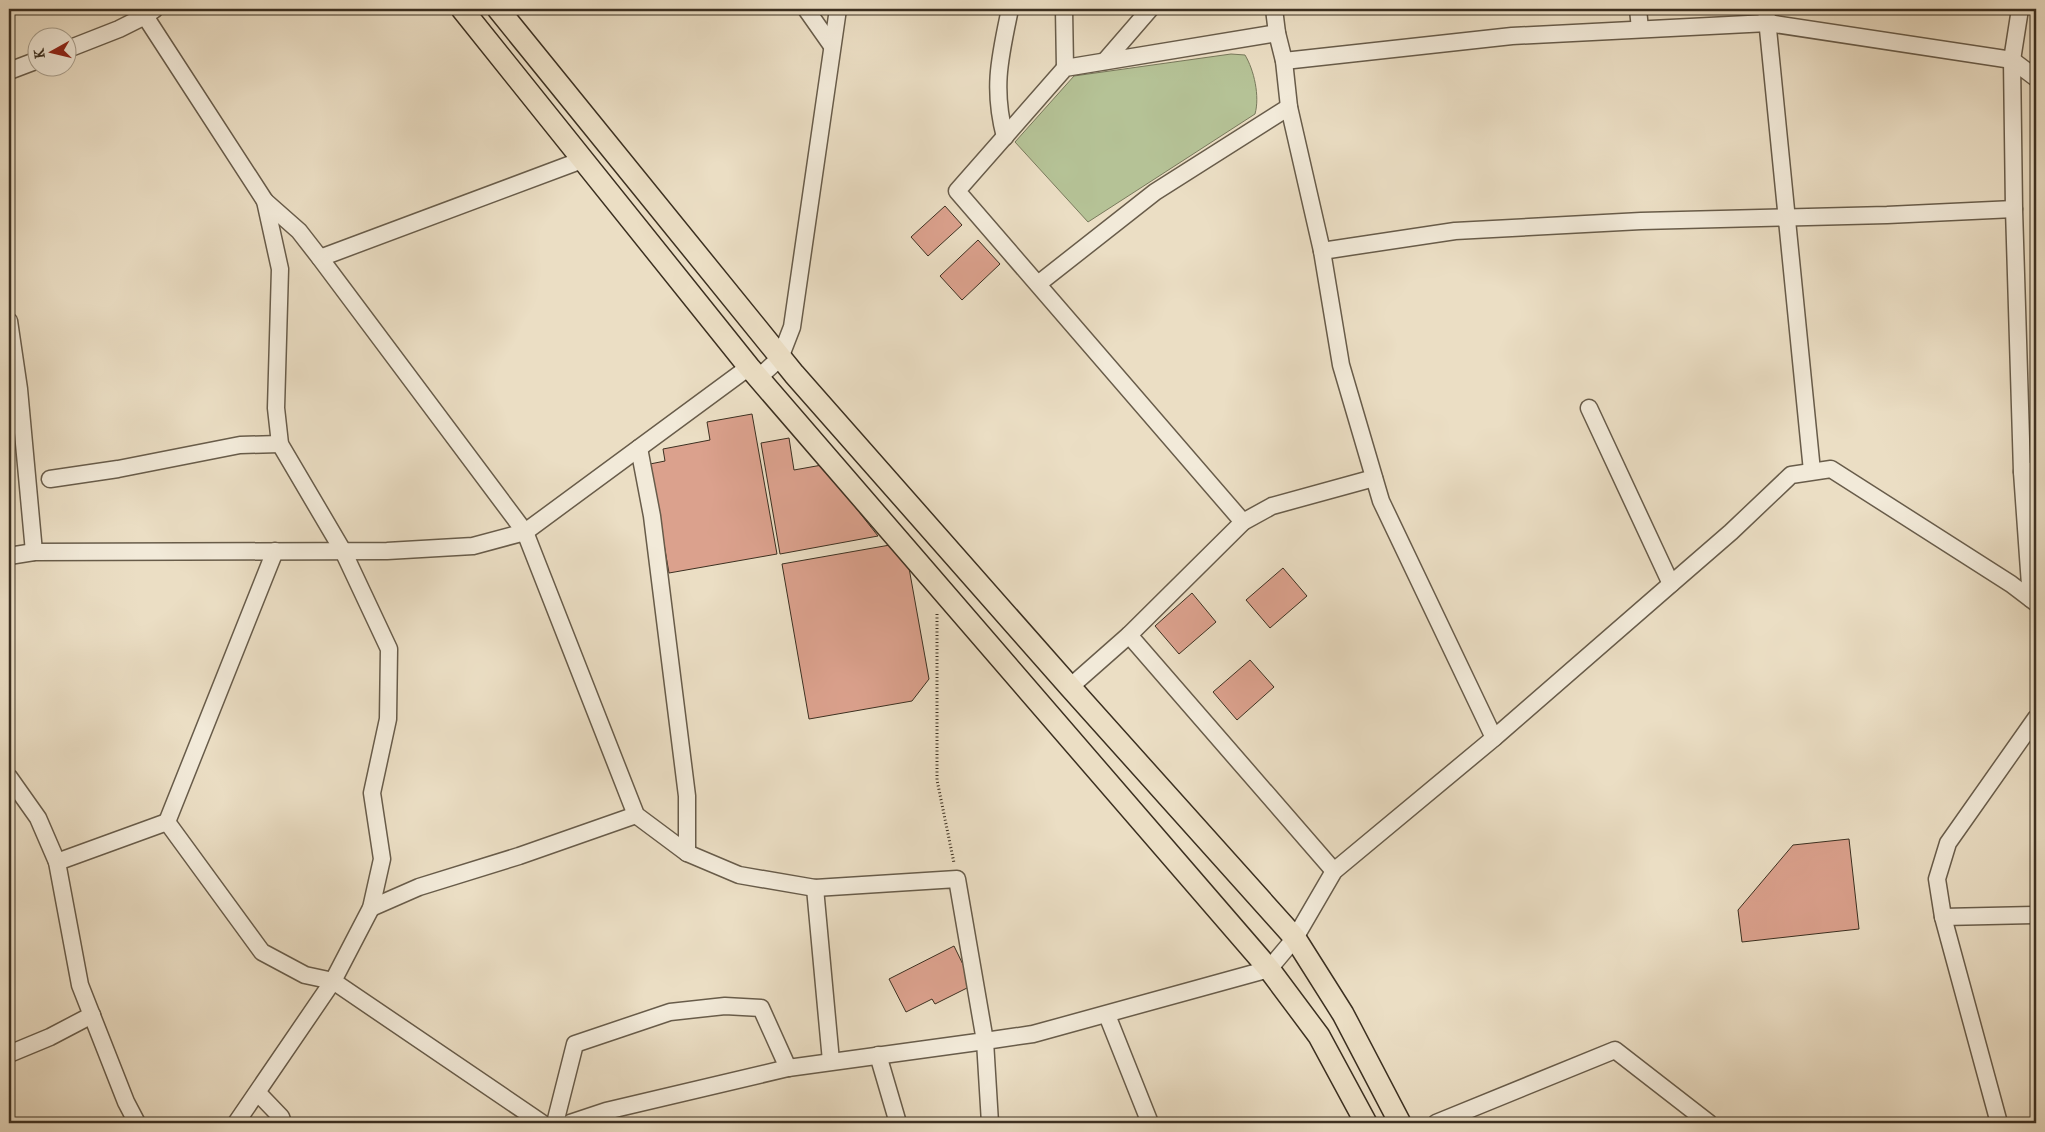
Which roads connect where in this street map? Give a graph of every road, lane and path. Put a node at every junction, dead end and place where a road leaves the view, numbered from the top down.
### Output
1 (462, 9) edge
2 (498, 9) edge
3 (806, 9) edge
4 (838, 9) edge
5 (1010, 9) edge
6 (1064, 9) edge
7 (1150, 9) edge
8 (1274, 9) edge
9 (1638, 9) edge
10 (2020, 9) edge
11 (150, 12) edge
12 (1767, 16) edge
13 (1640, 29) junction
14 (1277, 33) junction
15 (78, 44) edge
16 (832, 46) junction
17 (2012, 60) junction
18 (1105, 61) junction
19 (1284, 61) junction
20 (28, 64) edge
21 (2036, 66) edge
22 (1065, 68) junction
23 (9, 71) edge
24 (2036, 78) edge
25 (1288, 107) junction
26 (1004, 137) junction
27 (582, 160) junction
28 (265, 201) junction
29 (2014, 209) junction
30 (1788, 218) junction
31 (1322, 251) junction
32 (320, 258) junction
33 (1038, 284) junction
34 (9, 320) edge
35 (780, 358) junction
36 (754, 373) junction
37 (14, 390) edge
38 (1590, 408) dead end
39 (280, 444) junction
40 (639, 448) junction
41 (1812, 470) junction
42 (2029, 471) edge
43 (1374, 478) junction
44 (50, 479) dead end
45 (1243, 522) junction
46 (525, 532) junction
47 (275, 551) junction
48 (343, 551) junction
49 (34, 552) junction
50 (9, 556) edge
51 (937, 583) junction
52 (1671, 584) junction
53 (2034, 601) edge
54 (1129, 635) junction
55 (1070, 687) junction
56 (2036, 718) edge
57 (1494, 738) junction
58 (9, 777) edge
59 (14, 794) edge
60 (636, 815) junction
61 (167, 822) junction
62 (687, 853) junction
63 (57, 862) junction
64 (1334, 871) junction
65 (957, 879) junction
66 (815, 888) junction
67 (371, 908) junction
68 (2036, 915) edge
69 (1944, 917) junction
70 (1295, 938) junction
71 (1269, 969) junction
72 (333, 981) junction
73 (92, 1015) junction
74 (1107, 1015) junction
75 (985, 1041) junction
76 (9, 1054) edge
77 (878, 1055) junction
78 (831, 1061) junction
79 (788, 1068) junction
80 (258, 1093) junction
81 (137, 1123) edge
82 (236, 1123) edge
83 (284, 1123) edge
84 (542, 1123) edge
85 (555, 1123) edge
86 (570, 1123) edge
87 (898, 1123) edge
88 (990, 1123) edge
89 (1150, 1123) edge
90 (1366, 1123) edge
91 (1400, 1123) edge
92 (1436, 1123) edge
93 (1709, 1123) edge
94 (1999, 1123) edge

1 - 27 main road
2 - 35 main road
3 - 16 street
4 - 16 street
5 - 26 street
6 - 22 street
7 - 18 street
8 - 14 street
9 - 13 street
10 - 17 street
11 - 15 street
11 - 28 street
12 - 13 street
12 - 17 street
12 - 30 street
13 - 19 street
14 - 18 street
14 - 19 street
16 - 35 street
17 - 21 street
17 - 24 street
17 - 29 street
18 - 22 street
19 - 25 street
20 - 23 street
22 - 26 street
25 - 31 street
25 - 33 street
26 - 33 street
27 - 32 street
27 - 36 main road
28 - 32 street
28 - 39 street
29 - 30 street
29 - 42 street
30 - 31 street
30 - 41 street
31 - 43 street
32 - 46 street
33 - 45 street
34 - 37 street
35 - 36 street
35 - 55 main road
36 - 40 street
36 - 51 main road
37 - 49 street
38 - 52 street
39 - 44 street
39 - 48 street
40 - 46 street
40 - 62 street
41 - 52 street
41 - 53 street
42 - 53 street
43 - 45 street
43 - 57 street
45 - 54 street
46 - 48 street
46 - 60 street
47 - 48 street
47 - 49 street
47 - 61 street
48 - 67 street
49 - 50 street
51 - 65 path
51 - 71 main road
52 - 57 street
54 - 55 street
54 - 64 street
55 - 70 main road
56 - 69 street
57 - 64 street
58 - 59 street
59 - 63 street
60 - 62 street
60 - 67 street
61 - 63 street
61 - 72 street
62 - 66 street
63 - 73 street
64 - 70 street
65 - 66 street
65 - 75 street
66 - 78 street
67 - 72 street
68 - 69 street
69 - 94 street
70 - 71 street
70 - 91 main road
71 - 74 street
71 - 90 main road
72 - 80 street
72 - 84 street
73 - 76 street
73 - 81 street
74 - 75 street
74 - 89 street
75 - 77 street
75 - 88 street
77 - 78 street
77 - 87 street
78 - 79 street
79 - 85 street
79 - 86 street
80 - 82 street
80 - 83 street
92 - 93 street

